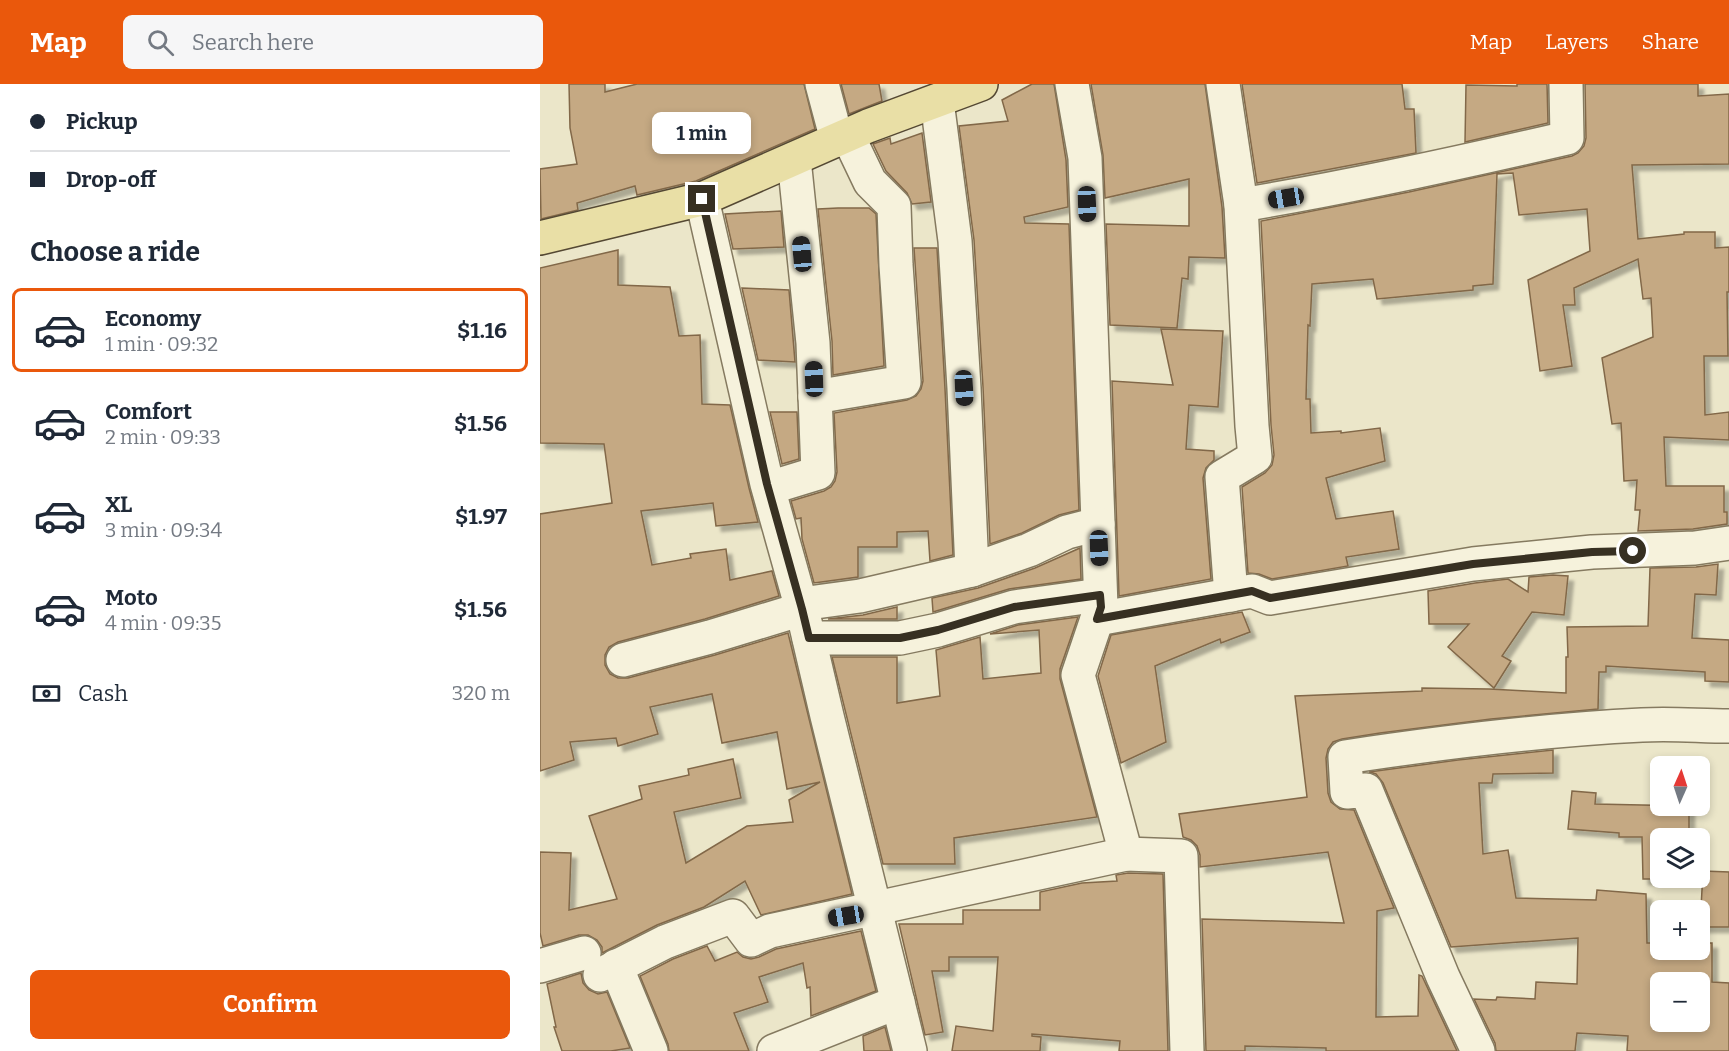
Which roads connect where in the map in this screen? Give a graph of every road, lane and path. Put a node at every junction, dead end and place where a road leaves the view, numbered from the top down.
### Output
1 (822, 84) edge
2 (981, 84) edge
3 (1072, 84) edge
4 (1223, 84) edge
5 (1566, 84) edge
6 (936, 101) junction
7 (843, 138) junction
8 (794, 159) junction
9 (702, 199) junction
10 (1241, 206) junction
11 (540, 238) edge
12 (815, 397) junction
13 (768, 488) junction
14 (1098, 524) junction
15 (1729, 543) edge
16 (972, 570) junction
17 (1231, 595) junction
18 (1099, 607) junction
19 (804, 617) junction
20 (623, 660) dead end
21 (1729, 726) edge
22 (1126, 854) junction
23 (876, 908) junction
24 (600, 965) junction
25 (540, 966) edge
26 (898, 1002) junction
27 (651, 1051) edge
28 (774, 1051) edge
29 (910, 1051) edge
30 (1187, 1051) edge
31 (1478, 1051) edge

1 - 7 street
2 - 6 main road
3 - 14 street
4 - 10 street
5 - 10 street
6 - 7 main road
6 - 16 street
7 - 8 main road
7 - 12 street
8 - 9 main road
8 - 12 street
9 - 11 main road
9 - 13 street
10 - 17 street
12 - 13 street
13 - 19 street
14 - 16 street
14 - 18 street
15 - 17 street
16 - 19 street
17 - 18 street
18 - 19 street
18 - 22 street
19 - 20 street
19 - 23 street
21 - 31 street
22 - 23 street
22 - 30 street
23 - 24 street
23 - 26 street
24 - 25 street
24 - 27 street
26 - 28 street
26 - 29 street

